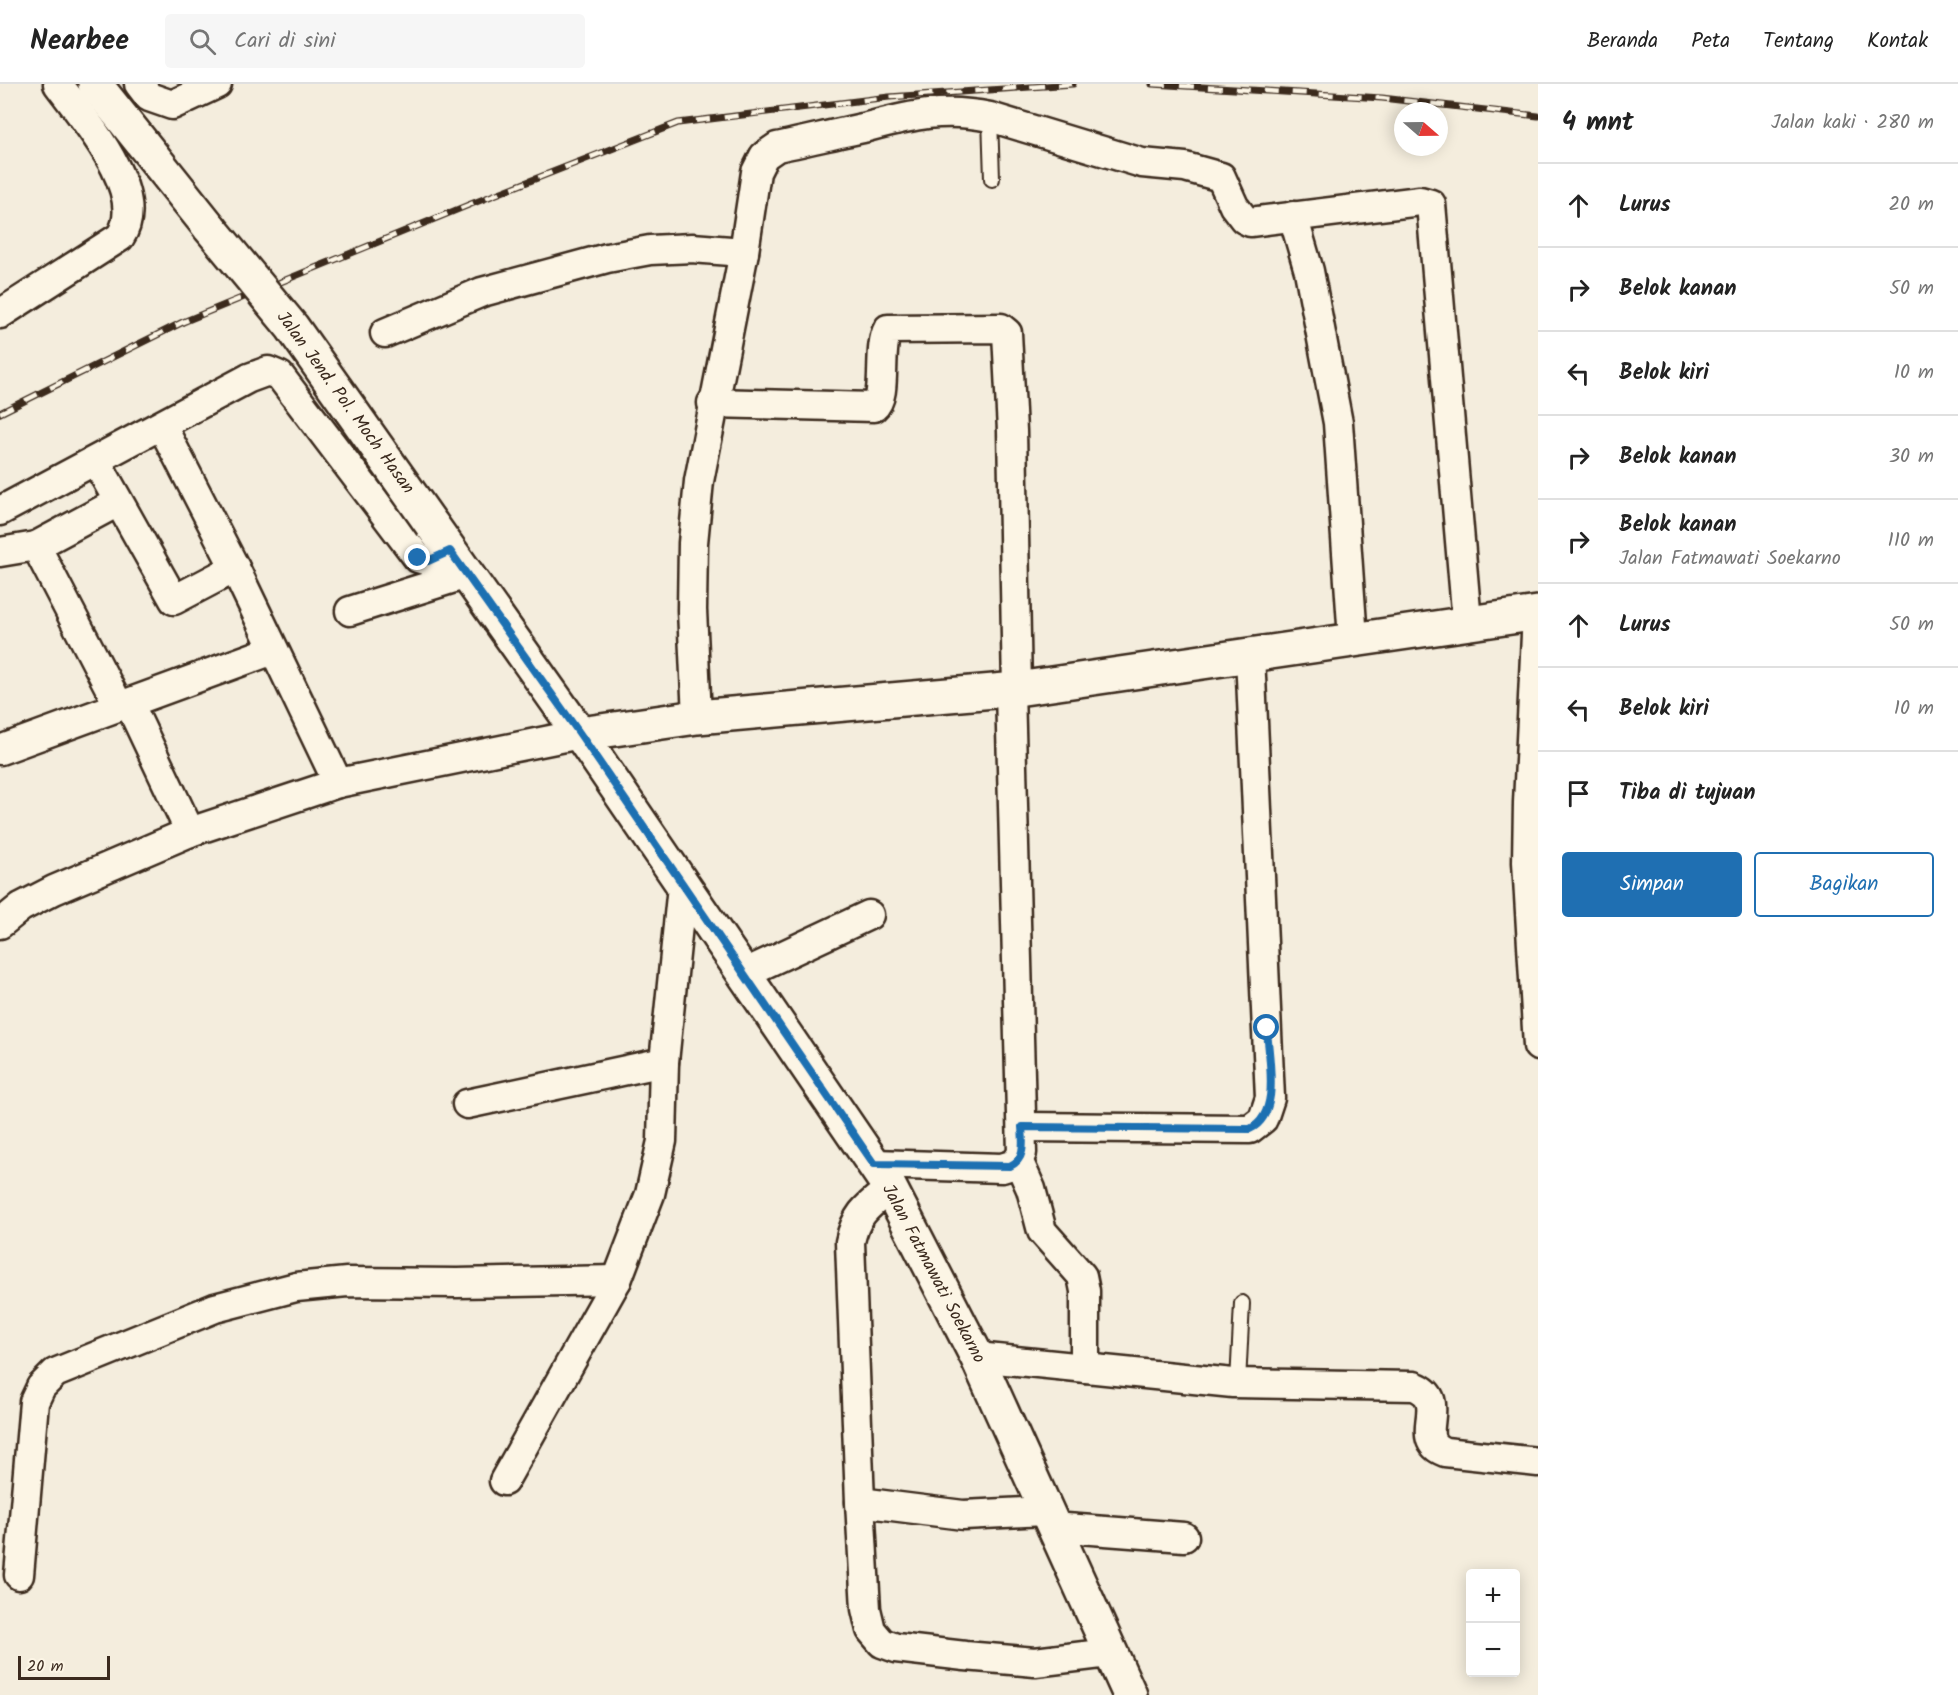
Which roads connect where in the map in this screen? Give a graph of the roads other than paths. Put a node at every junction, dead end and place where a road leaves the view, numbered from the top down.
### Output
1 (58, 84) edge
2 (95, 84) edge
3 (140, 84) edge
4 (217, 84) edge
5 (990, 117) junction
6 (992, 179) dead end
7 (1293, 216) junction
8 (744, 252) junction
9 (0, 314) edge
10 (385, 333) dead end
11 (712, 403) junction
12 (162, 426) junction
13 (96, 461) junction
14 (118, 502) junction
15 (0, 511) edge
16 (36, 546) junction
17 (0, 552) edge
18 (445, 553) junction
19 (235, 568) junction
20 (350, 611) dead end
21 (1537, 613) edge
22 (1467, 622) junction
23 (1353, 639) junction
24 (273, 650) junction
25 (1250, 655) junction
26 (1013, 689) junction
27 (124, 705) junction
28 (697, 717) junction
29 (580, 734) junction
30 (0, 750) edge
31 (339, 783) junction
32 (190, 832) junction
33 (682, 886) junction
34 (869, 915) dead end
35 (0, 924) edge
36 (743, 974) junction
37 (1538, 1046) edge
38 (664, 1062) junction
39 (467, 1104) dead end
40 (1022, 1127) junction
41 (1018, 1160) junction
42 (882, 1176) junction
43 (617, 1280) junction
44 (1242, 1303) dead end
45 (977, 1358) junction
46 (1085, 1368) junction
47 (1238, 1383) junction
48 (1538, 1462) edge
49 (504, 1481) dead end
50 (860, 1502) junction
51 (1050, 1519) junction
52 (1184, 1537) dead end
53 (19, 1575) dead end
54 (1109, 1653) junction
55 (1130, 1695) edge

1 - 9 street
2 - 18 main road, Jalan Jend. Pol. Moch Hasan, bridge
3 - 4 street
5 - 6 lane
5 - 7 street
5 - 8 street
7 - 22 street
7 - 23 street
8 - 10 street
8 - 11 street
11 - 26 street
11 - 28 street
12 - 13 street
12 - 18 street
12 - 19 street
13 - 14 street
13 - 15 street
14 - 16 street
14 - 19 street
16 - 17 street
16 - 27 street
18 - 20 street
18 - 29 main road, Jalan Jend. Pol. Moch Hasan
19 - 24 street
21 - 22 main road
21 - 37 street
22 - 23 main road
23 - 25 main road
24 - 27 street
24 - 31 street
25 - 26 main road
25 - 40 street
26 - 28 main road
26 - 40 street
27 - 30 street
27 - 32 street
28 - 29 main road
29 - 31 street
29 - 33 main road, Jalan Fatmawati Soekarno
31 - 32 street
32 - 35 street
33 - 36 main road, Jalan Fatmawati Soekarno
33 - 38 street
34 - 36 street
36 - 42 main road, Jalan Fatmawati Soekarno
38 - 39 street
38 - 43 street
40 - 41 street
41 - 42 street
41 - 46 street
42 - 45 main road, Jalan Fatmawati Soekarno
42 - 50 street
43 - 49 street
43 - 53 street
44 - 47 lane
45 - 46 street
45 - 51 main road, Jalan Fatmawati Soekarno
46 - 47 street
47 - 48 street
50 - 51 street
50 - 54 street
51 - 52 street
51 - 54 main road, Jalan Fatmawati Soekarno
54 - 55 main road, Jalan Fatmawati Soekarno

